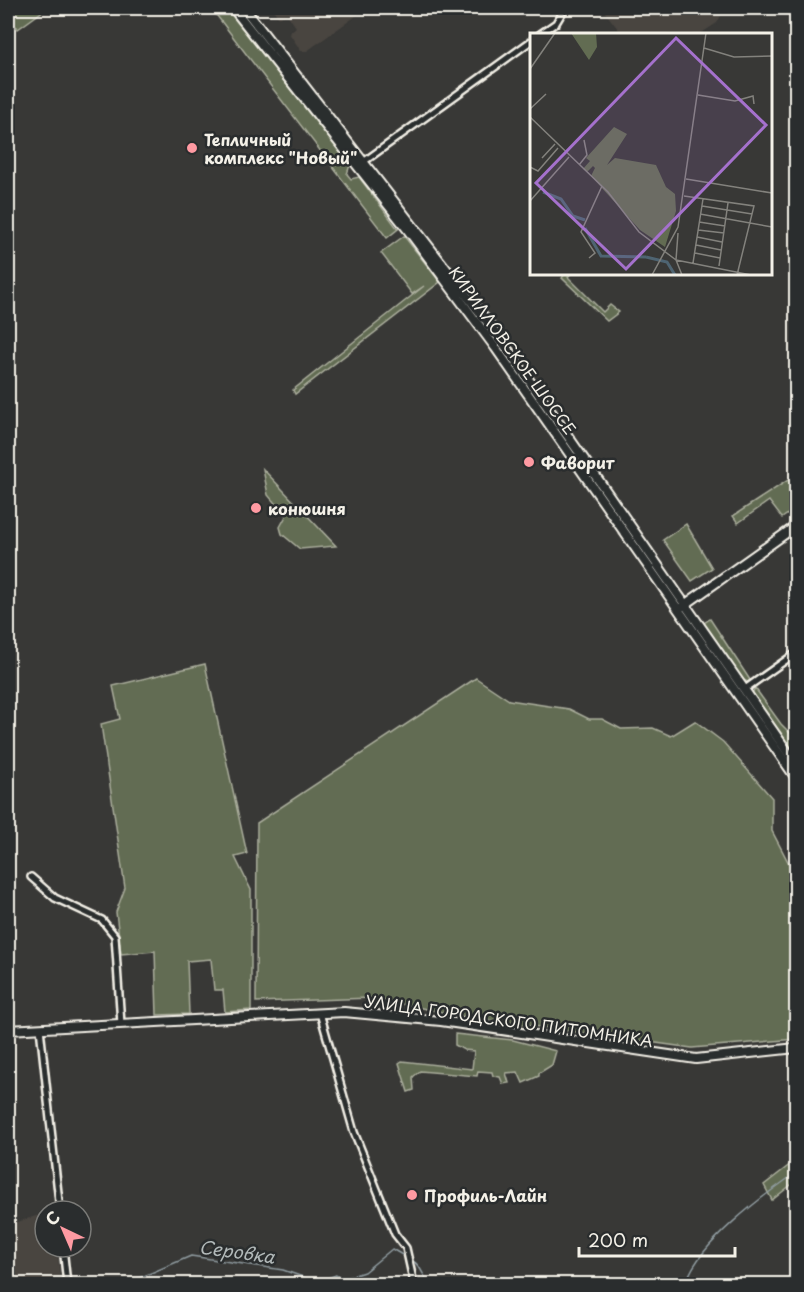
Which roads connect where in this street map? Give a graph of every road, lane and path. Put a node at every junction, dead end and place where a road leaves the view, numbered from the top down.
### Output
1 (233, 8) edge
2 (244, 8) edge
3 (564, 8) edge
4 (541, 33) edge
5 (530, 42) edge
6 (362, 164) junction
7 (796, 526) edge
8 (682, 606) junction
9 (796, 653) edge
10 (744, 688) junction
11 (796, 764) edge
12 (796, 778) edge
13 (31, 877) dead end
14 (320, 1013) junction
15 (121, 1024) junction
16 (40, 1028) junction
17 (8, 1030) edge
18 (796, 1048) edge
19 (59, 1199) edge
20 (64, 1259) edge
21 (67, 1284) edge
22 (414, 1284) edge

1 - 6 main road, КИРИЛЛОВСКОЕ ШОССЕ
2 - 6 main road, КИРИЛЛОВСКОЕ ШОССЕ
3 - 4 street
5 - 6 street
6 - 8 main road, КИРИЛЛОВСКОЕ ШОССЕ
7 - 8 main road
8 - 10 main road, КИРИЛЛОВСКОЕ ШОССЕ
8 - 12 main road, КИРИЛЛОВСКОЕ ШОССЕ
9 - 10 street
10 - 11 main road, КИРИЛЛОВСКОЕ ШОССЕ
13 - 15 street
14 - 15 main road, УЛИЦА ГОРОДСКОГО ПИТОМНИКА
14 - 18 main road, УЛИЦА ГОРОДСКОГО ПИТОМНИКА
14 - 22 street
15 - 16 main road, УЛИЦА ГОРОДСКОГО ПИТОМНИКА
16 - 17 main road, УЛИЦА ГОРОДСКОГО ПИТОМНИКА
16 - 19 street
20 - 21 street

